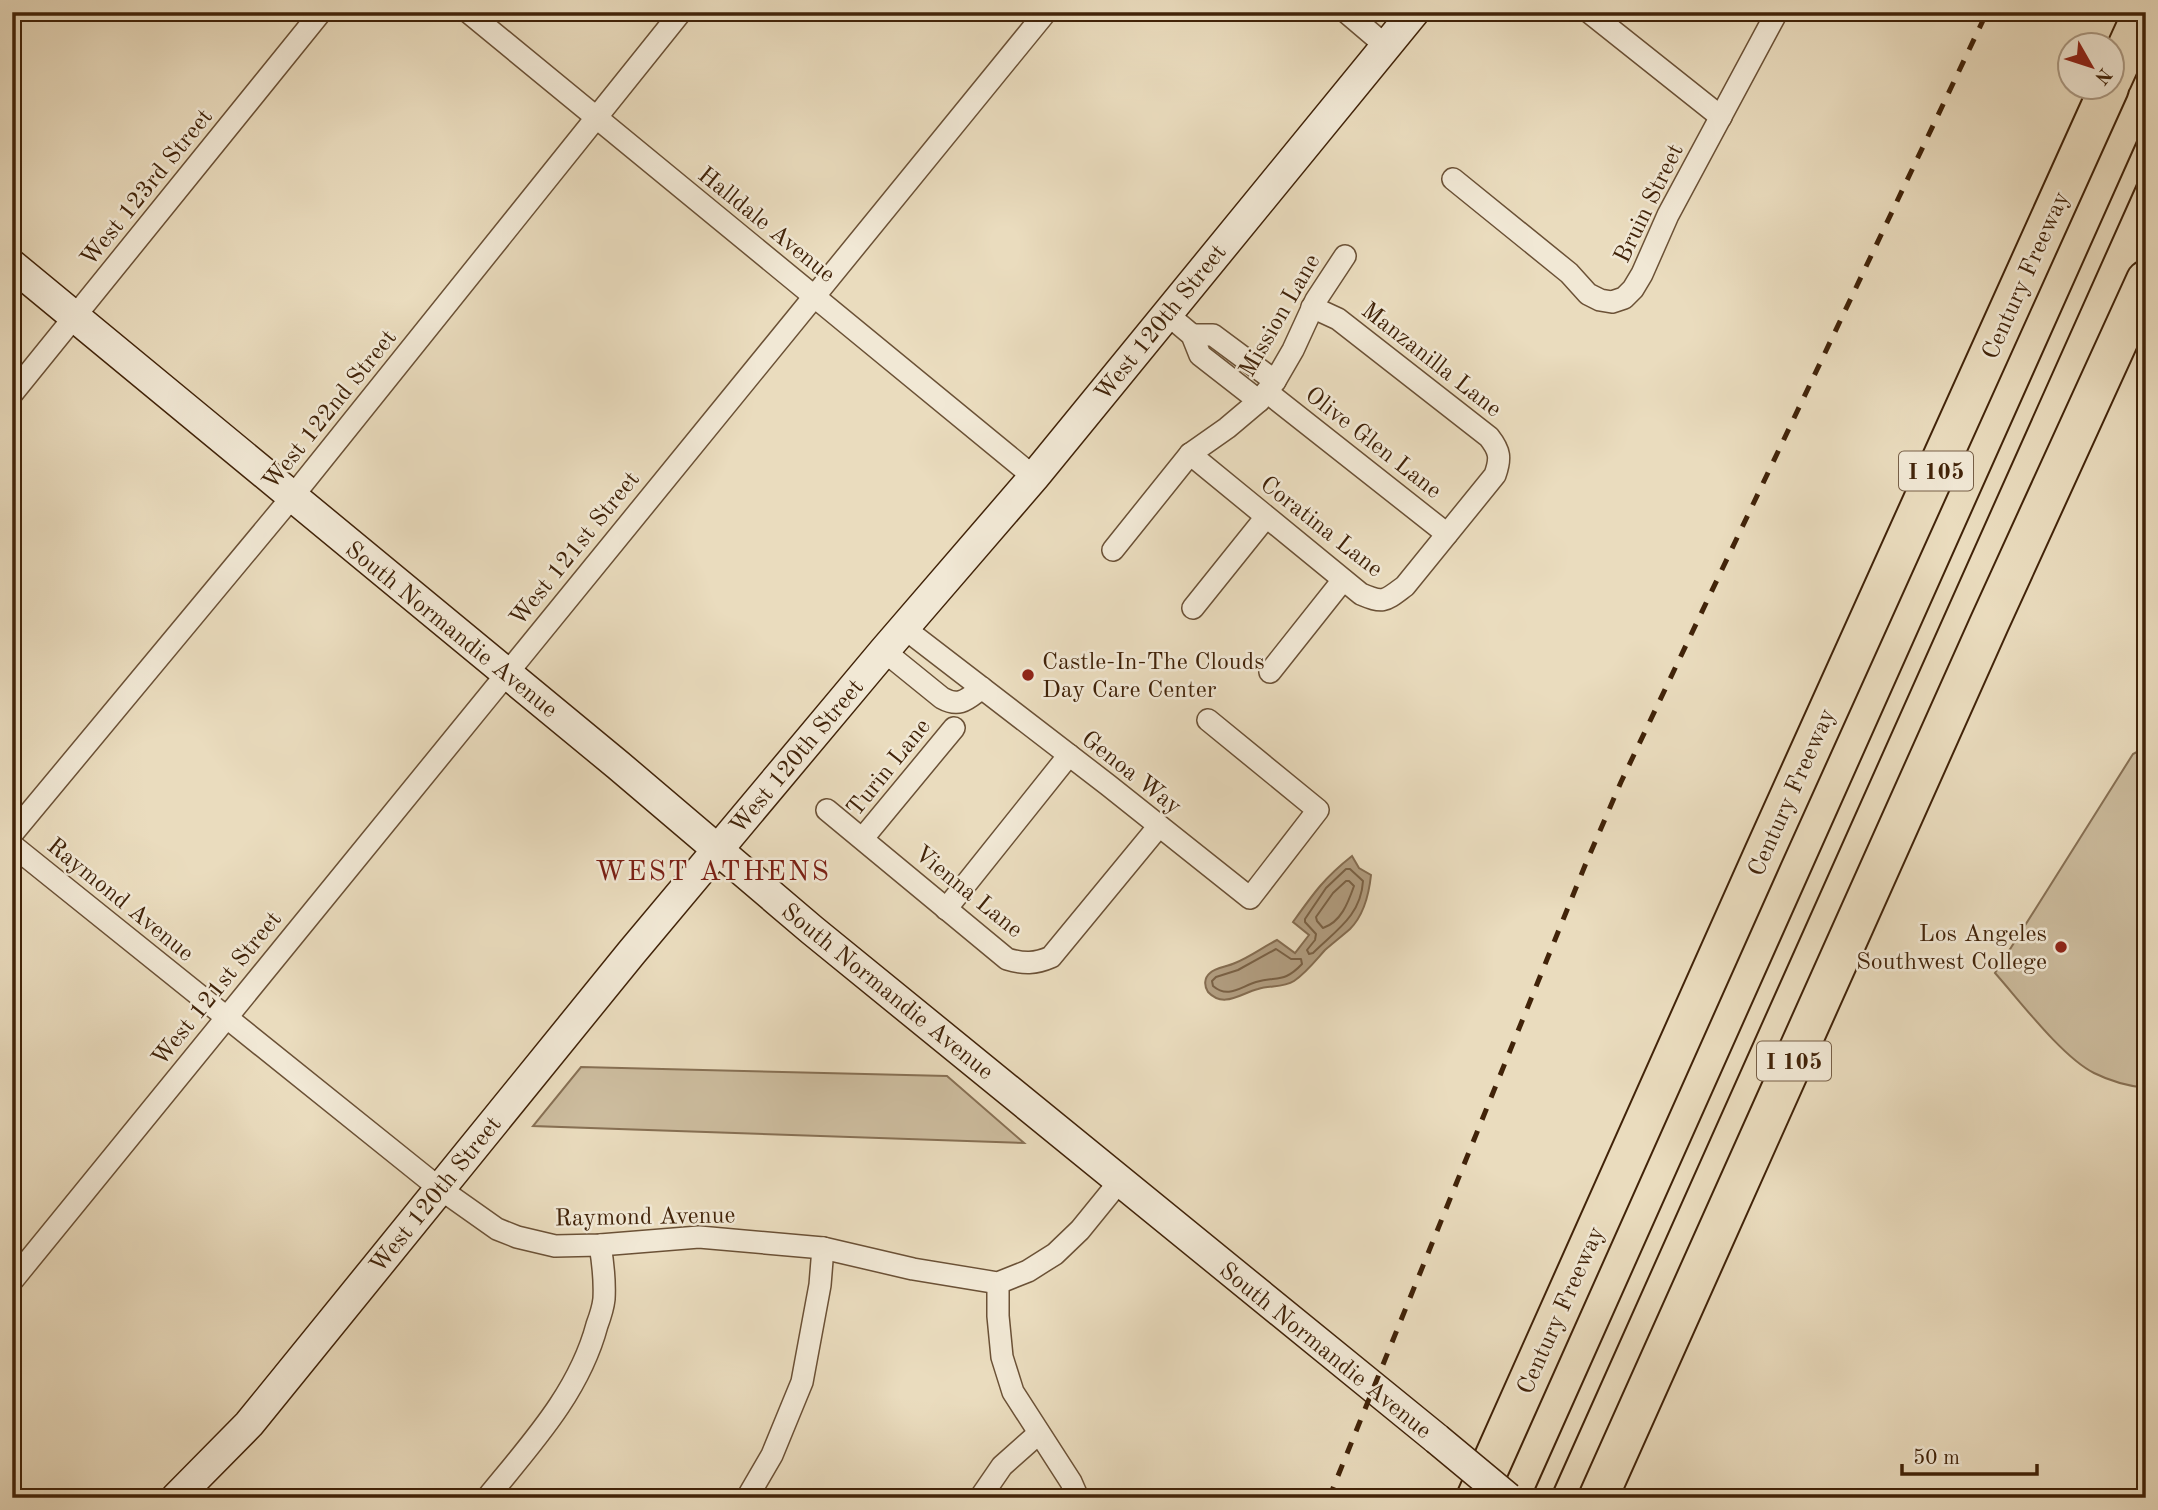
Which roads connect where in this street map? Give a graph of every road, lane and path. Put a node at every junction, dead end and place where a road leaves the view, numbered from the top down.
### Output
1 (320, 12) edge
2 (468, 12) edge
3 (681, 12) edge
4 (1046, 12) edge
5 (1346, 12) edge
6 (1414, 12) edge
7 (1589, 12) edge
8 (1777, 12) edge
9 (2143, 12) edge
10 (1386, 46) junction
11 (2126, 49) edge
12 (2103, 102) edge
13 (595, 117) junction
14 (1721, 117) junction
15 (1453, 179) dead end
16 (1345, 256) dead end
17 (12, 265) edge
18 (2146, 280) edge
19 (814, 296) junction
20 (1312, 307) junction
21 (1167, 314) junction
22 (75, 317) junction
23 (1267, 391) junction
24 (12, 394) edge
25 (1190, 454) junction
26 (1034, 477) junction
27 (292, 497) junction
28 (1266, 516) junction
29 (1447, 534) junction
30 (1113, 550) dead end
31 (1343, 580) junction
32 (1193, 608) dead end
33 (904, 628) junction
34 (884, 651) junction
35 (1270, 672) dead end
36 (506, 673) junction
37 (982, 688) junction
38 (1208, 720) dead end
39 (954, 728) dead end
40 (1069, 755) junction
41 (827, 810) dead end
42 (1159, 826) junction
43 (12, 834) edge
44 (863, 838) junction
45 (12, 845) edge
46 (717, 850) junction
47 (946, 909) junction
48 (225, 1018) junction
49 (1119, 1182) junction
50 (439, 1188) junction
51 (600, 1245) junction
52 (823, 1248) junction
53 (12, 1280) edge
54 (998, 1283) junction
55 (1038, 1434) junction
56 (176, 1498) edge
57 (487, 1498) edge
58 (747, 1498) edge
59 (980, 1498) edge
60 (1078, 1498) edge
61 (1476, 1498) edge
62 (1508, 1498) edge
63 (1598, 1498) edge

1 - 22 street, West 123rd Street
2 - 13 street, Halldale Avenue
3 - 13 street, West 122nd Street
4 - 19 street, West 121st Street
5 - 10 street
6 - 10 street, West 120th Street
7 - 14 street
8 - 14 street, Bruin Street
9 - 11 highway
10 - 21 street, West 120th Street
12 - 61 highway, Century Freeway / I 105
13 - 19 street, Halldale Avenue
13 - 27 street, West 122nd Street
14 - 15 street, Bruin Street
16 - 20 street, Mission Lane
17 - 22 street, South Normandie Avenue
18 - 63 highway, I 105
19 - 26 street, Halldale Avenue
19 - 36 street, West 121st Street
20 - 23 street, Mission Lane
20 - 29 street, Manzanilla Lane
21 - 23 street, Olive Glen Lane
21 - 26 street, West 120th Street
22 - 24 street, West 123rd Street
22 - 27 street, South Normandie Avenue
23 - 25 street, Mission Lane
23 - 29 street, Olive Glen Lane
25 - 28 street, Coratina Lane
25 - 30 street, Mission Lane
26 - 33 street, West 120th Street
27 - 36 street, South Normandie Avenue
27 - 43 street, West 122nd Street
28 - 31 street, Coratina Lane
28 - 32 street
29 - 31 street, Coratina Lane
31 - 35 street
33 - 34 street, West 120th Street
33 - 37 street, Genoa Way
34 - 37 street
34 - 46 street, West 120th Street
36 - 46 street, South Normandie Avenue
36 - 48 street, West 121st Street
37 - 40 street, Genoa Way
38 - 42 street, Genoa Way
39 - 44 street, Turin Lane
40 - 42 street, Genoa Way
40 - 47 street
41 - 44 street, Vienna Lane
42 - 47 street, Vienna Lane
44 - 47 street, Vienna Lane
45 - 48 street, Raymond Avenue
46 - 49 street, South Normandie Avenue
46 - 50 street, West 120th Street
48 - 50 street, Raymond Avenue
48 - 53 street, West 121st Street
49 - 54 street
49 - 62 street, South Normandie Avenue, bridge
50 - 51 street, Raymond Avenue
50 - 56 street, West 120th Street
51 - 52 street, Raymond Avenue
51 - 57 street
52 - 54 street, Raymond Avenue
52 - 58 street
54 - 55 street
55 - 59 street
55 - 60 street

